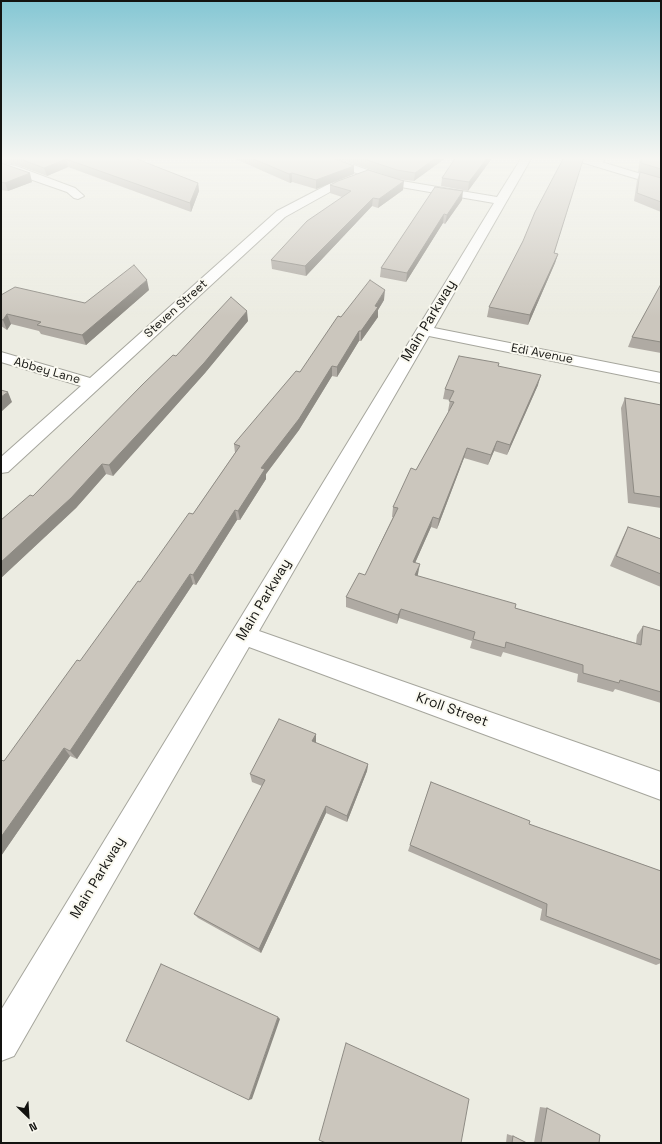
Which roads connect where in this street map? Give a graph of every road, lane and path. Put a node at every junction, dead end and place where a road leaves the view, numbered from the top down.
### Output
1 (287, 210) edge
2 (494, 210) edge
3 (424, 330) junction
4 (1, 357) edge
5 (661, 378) edge
6 (93, 384) junction
7 (1, 467) edge
8 (243, 635) junction
9 (661, 786) edge
10 (1, 1043) edge

1 - 6 street, Steven Street
2 - 3 street, Main Parkway
3 - 5 street, Edi Avenue
3 - 8 street, Main Parkway
4 - 6 street, Abbey Lane
6 - 7 street, Steven Street
8 - 9 street, Kroll Street
8 - 10 street, Main Parkway

